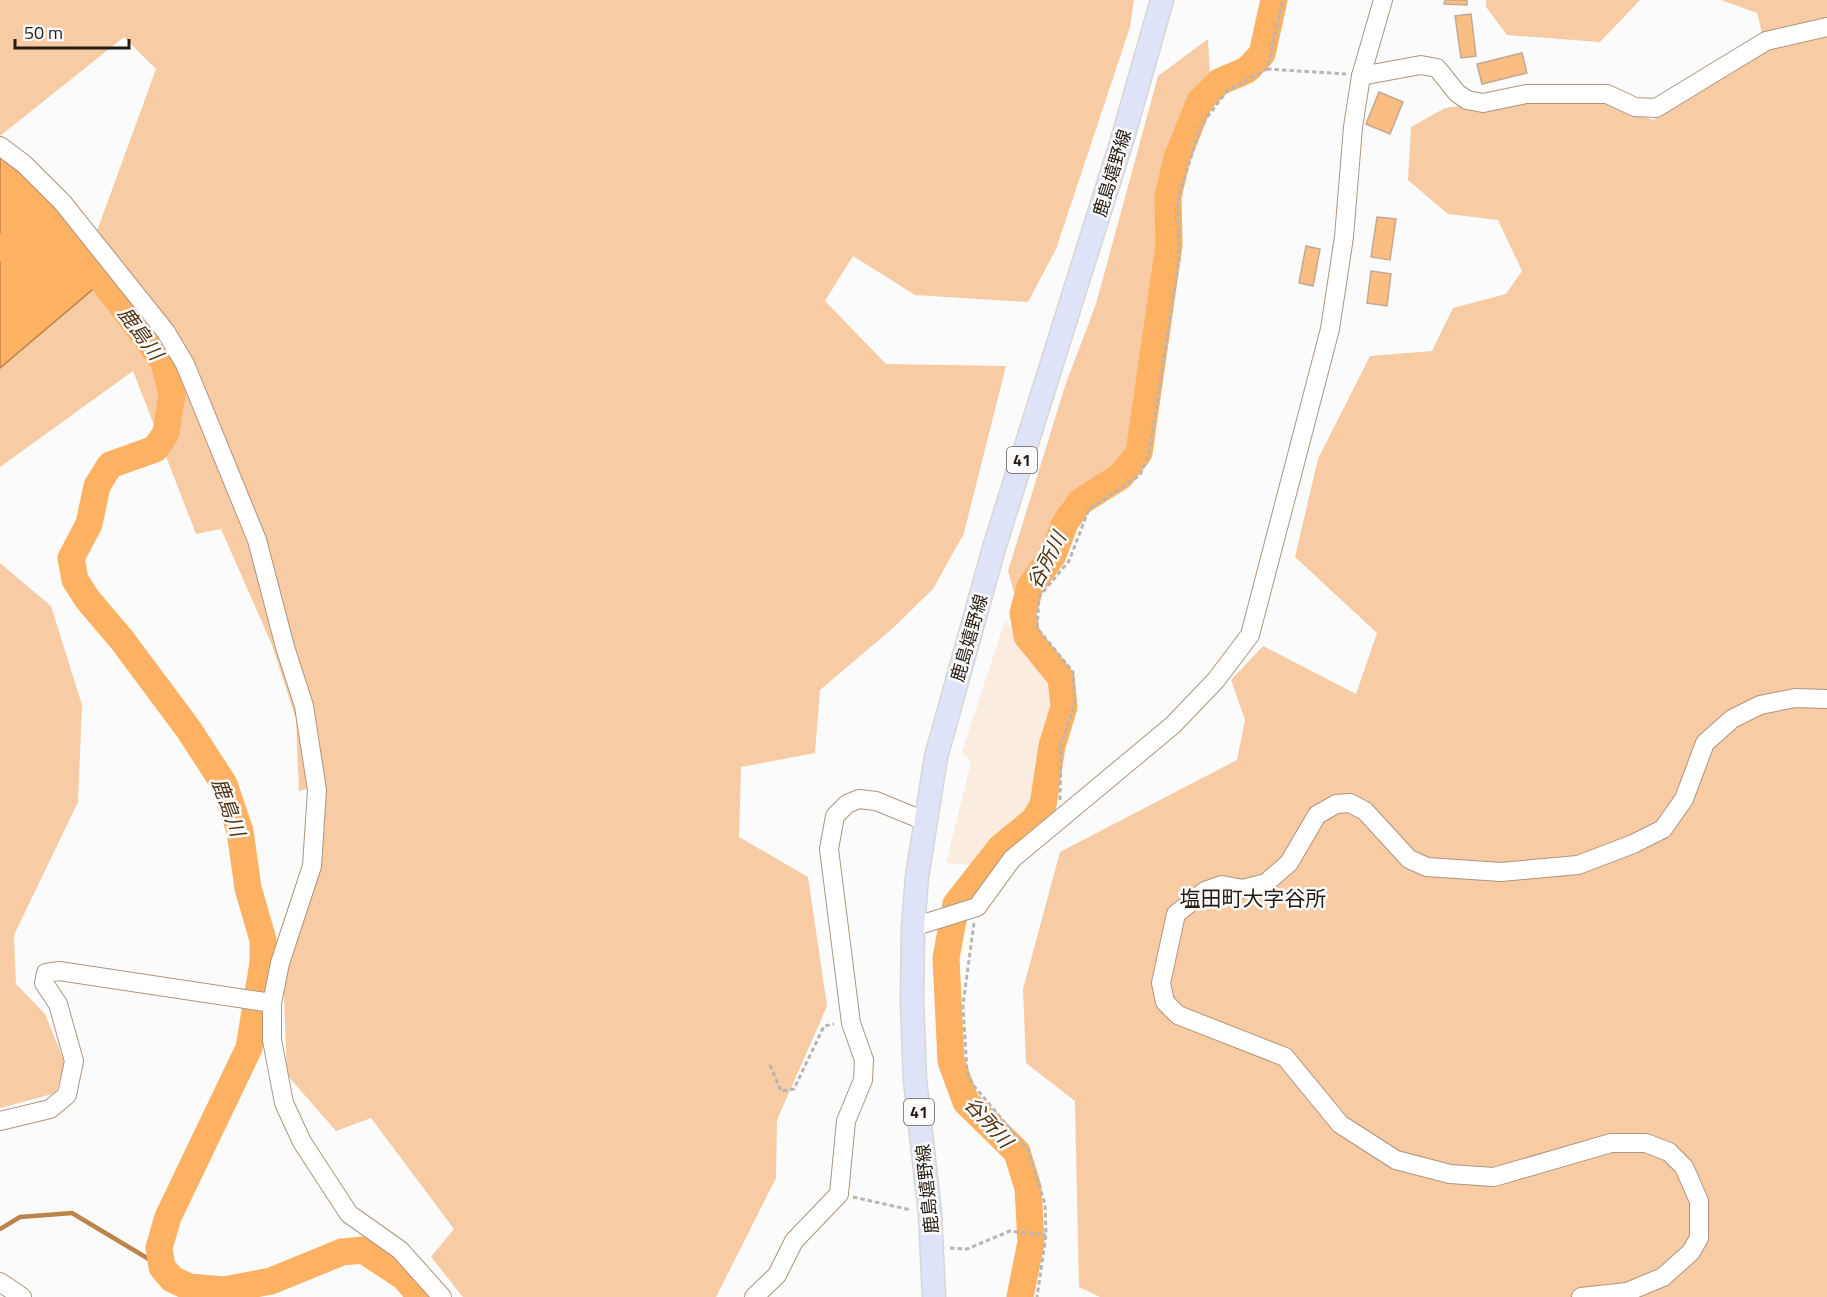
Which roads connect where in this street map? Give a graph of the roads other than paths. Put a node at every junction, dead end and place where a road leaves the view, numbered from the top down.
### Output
1 (1162, 0) edge
2 (1383, 0) edge
3 (1827, 27) edge
4 (1361, 76) junction
5 (0, 146) edge
6 (1827, 699) edge
7 (926, 821) junction
8 (913, 927) junction
9 (272, 1003) junction
10 (0, 1121) edge
11 (0, 1282) edge
12 (22, 1297) edge
13 (442, 1297) edge
14 (754, 1297) edge
15 (934, 1297) edge
16 (1581, 1297) edge

1 - 7 main road, 鹿島嬉野線 / 41
2 - 4 street
3 - 4 street
4 - 8 street
5 - 9 street
6 - 16 street
7 - 8 main road, 鹿島嬉野線 / 41
7 - 14 street
8 - 15 main road, 鹿島嬉野線 / 41
9 - 10 street
9 - 13 street
11 - 12 street

